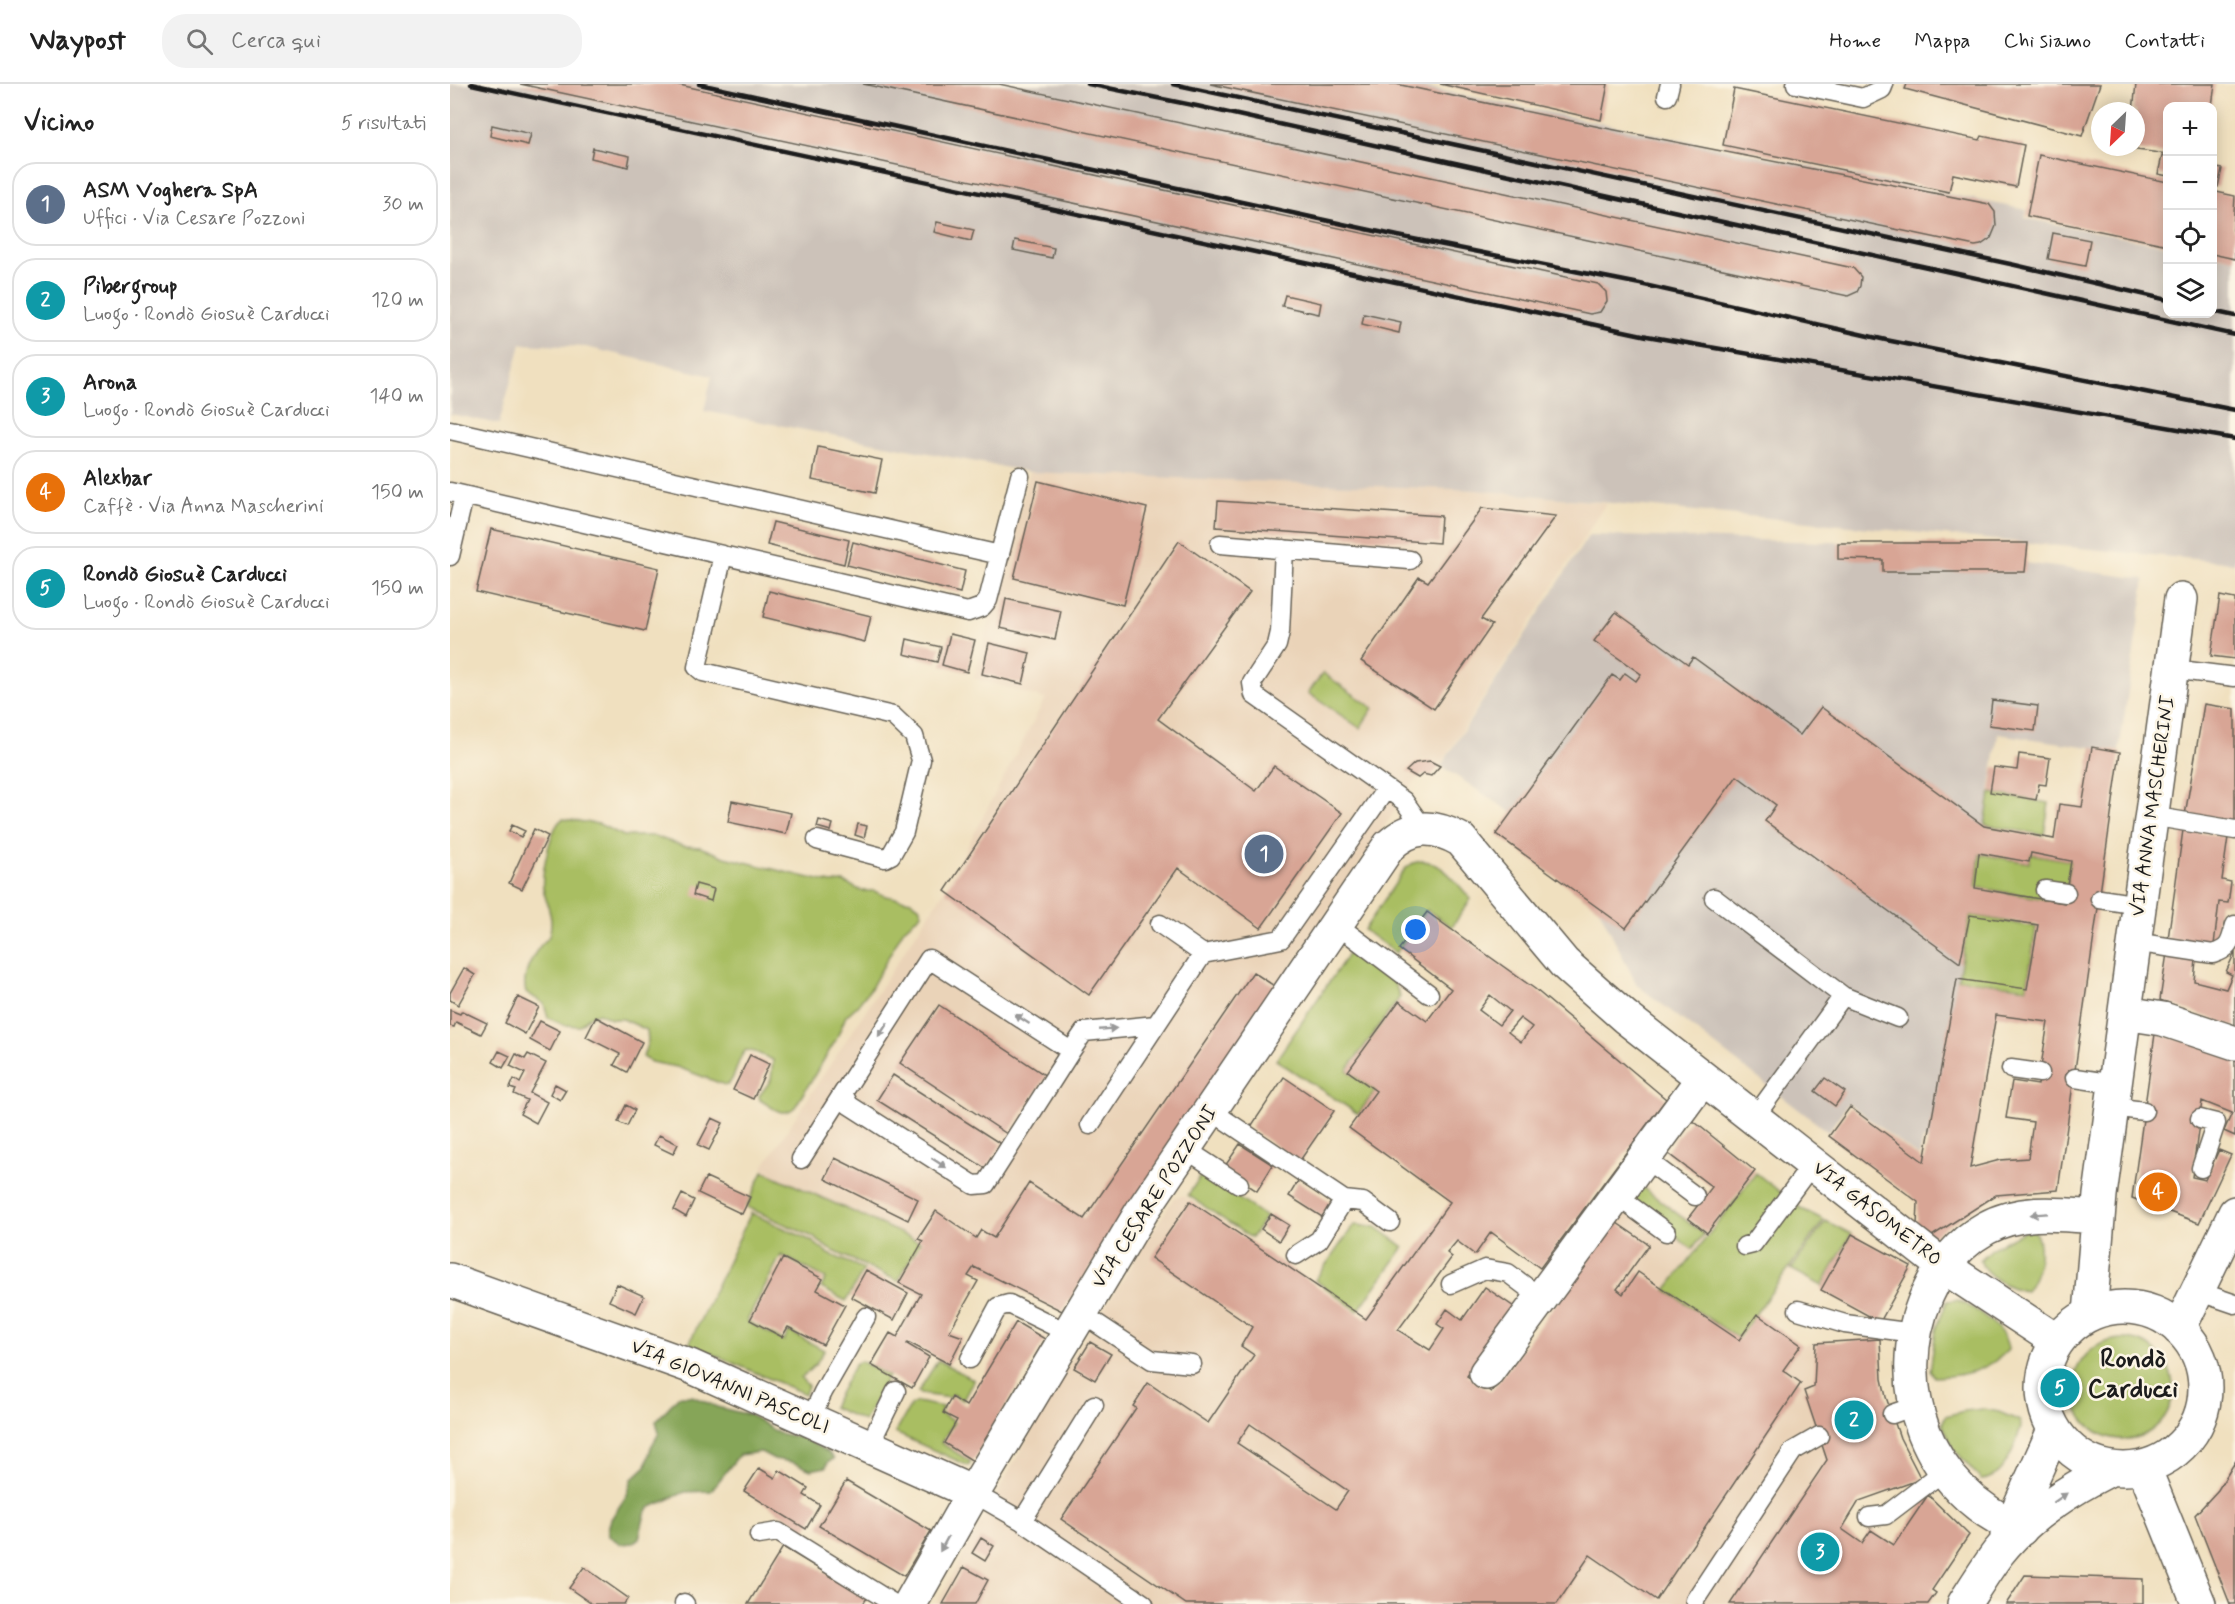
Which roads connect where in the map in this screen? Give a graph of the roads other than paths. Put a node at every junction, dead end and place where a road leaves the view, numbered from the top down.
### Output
1 (1796, 84) edge
2 (1884, 84) edge
3 (450, 430) edge
4 (1020, 476) dead end
5 (457, 494) edge
6 (1220, 544) dead end
7 (1284, 549) junction
8 (723, 555) junction
9 (1000, 555) junction
10 (450, 556) edge
11 (1410, 560) dead end
12 (2181, 599) dead end
13 (2172, 669) junction
14 (2235, 677) edge
15 (1386, 789) junction
16 (2151, 816) junction
17 (1431, 829) junction
18 (2235, 830) edge
19 (817, 840) dead end
20 (2045, 890) dead end
21 (2066, 893) dead end
22 (1714, 898) dead end
23 (2100, 899) dead end
24 (2139, 905) junction
25 (1160, 924) dead end
26 (1336, 924) junction
27 (2235, 925) edge
28 (2134, 942) junction
29 (1203, 954) junction
30 (1428, 994) dead end
31 (1843, 996) junction
32 (2125, 1013) junction
33 (1898, 1018) dead end
34 (1156, 1025) junction
35 (2235, 1043) edge
36 (1071, 1051) junction
37 (2011, 1069) dead end
38 (2040, 1073) dead end
39 (1703, 1078) junction
40 (2075, 1078) dead end
41 (843, 1093) junction
42 (2114, 1095) junction
43 (1210, 1110) junction
44 (2144, 1111) dead end
45 (1754, 1118) junction
46 (2200, 1119) dead end
47 (1090, 1125) dead end
48 (1184, 1148) junction
49 (1644, 1158) junction
50 (801, 1159) dead end
51 (1813, 1163) junction
52 (2200, 1168) dead end
53 (1239, 1184) dead end
54 (1617, 1196) junction
55 (1695, 1196) dead end
56 (1344, 1200) junction
57 (2235, 1213) edge
58 (2097, 1216) junction
59 (1390, 1222) dead end
60 (1666, 1232) dead end
61 (1745, 1246) dead end
62 (1296, 1255) dead end
63 (1943, 1266) junction
64 (450, 1280) edge
65 (1451, 1284) dead end
66 (2198, 1291) junction
67 (1541, 1298) junction
68 (2235, 1304) edge
69 (1798, 1310) dead end
70 (2090, 1314) junction
71 (866, 1317) dead end
72 (1074, 1323) junction
73 (2179, 1329) junction
74 (1914, 1333) junction
75 (2057, 1341) junction
76 (970, 1359) dead end
77 (1192, 1364) dead end
78 (1486, 1373) dead end
79 (896, 1391) dead end
80 (1094, 1405) dead end
81 (810, 1420) junction
82 (2054, 1430) junction
83 (1819, 1436) dead end
84 (869, 1446) junction
85 (2144, 1468) junction
86 (2110, 1469) junction
87 (1944, 1471) junction
88 (972, 1493) junction
89 (1869, 1517) dead end
90 (1022, 1521) junction
91 (759, 1535) dead end
92 (2011, 1535) junction
93 (1695, 1600) dead end
94 (905, 1604) edge
95 (1144, 1604) edge
96 (1964, 1604) edge
97 (2199, 1604) edge

1 - 2 lane
3 - 9 lane
4 - 9 lane
5 - 8 lane
5 - 10 lane
6 - 7 lane
7 - 11 lane
7 - 15 lane
8 - 9 lane
8 - 19 lane
12 - 13 street, VIA ANNA MASCHERINI
13 - 14 lane
13 - 16 street, VIA ANNA MASCHERINI
15 - 17 lane
15 - 29 lane
16 - 18 lane
16 - 24 street, VIA ANNA MASCHERINI
17 - 26 street, VIA CESARE POZZONI
17 - 39 street, VIA GASOMETRO
20 - 21 lane
22 - 31 lane
23 - 24 lane
24 - 28 street, VIA ANNA MASCHERINI
25 - 29 lane
26 - 30 lane
26 - 43 street, VIA CESARE POZZONI
27 - 28 lane
28 - 32 street, VIA ANNA MASCHERINI
29 - 34 lane
31 - 33 lane
31 - 45 lane
32 - 35 street
32 - 42 street, VIA ANNA MASCHERINI
36 -> 34 lane
34 - 47 lane
36 -> 41 lane
41 -> 36 lane
37 - 38 lane
39 - 45 street, VIA GASOMETRO
39 - 49 street
40 - 42 lane
41 - 50 lane
42 - 44 lane
42 - 58 street, VIA ANNA MASCHERINI
43 - 48 street, VIA CESARE POZZONI
43 - 56 lane
45 - 51 street, VIA GASOMETRO
46 - 52 lane
48 - 53 lane
48 - 72 street, VIA CESARE POZZONI
49 - 54 street
49 - 55 lane
51 - 61 lane
51 - 63 street, VIA GASOMETRO
54 - 60 lane
54 - 67 street
56 - 59 lane
56 - 62 lane
57 - 66 street
58 -> 63 street
58 - 70 street, VIA ANNA MASCHERINI
63 - 74 street
63 - 75 street, VIA GASOMETRO
64 - 81 street, VIA GIOVANNI PASCOLI
65 - 67 lane
66 - 68 lane
66 - 73 street
67 - 78 street
69 - 74 lane
70 - 73 street
70 - 75 street
71 - 81 lane
72 - 76 lane
72 - 77 lane
72 - 88 street, VIA CESARE POZZONI
73 - 85 street
74 - 87 street
75 - 82 street
79 - 84 lane
80 - 90 lane
81 - 84 street, VIA GIOVANNI PASCOLI
82 - 86 street
82 - 92 street
83 - 93 lane
84 - 88 street, VIA GIOVANNI PASCOLI
85 - 86 street
85 - 97 street
92 -> 86 street
87 - 89 lane
87 - 92 street
88 - 90 lane
88 -> 94 street, VIA CESARE POZZONI
90 - 95 lane
91 - 94 lane
92 - 96 street

